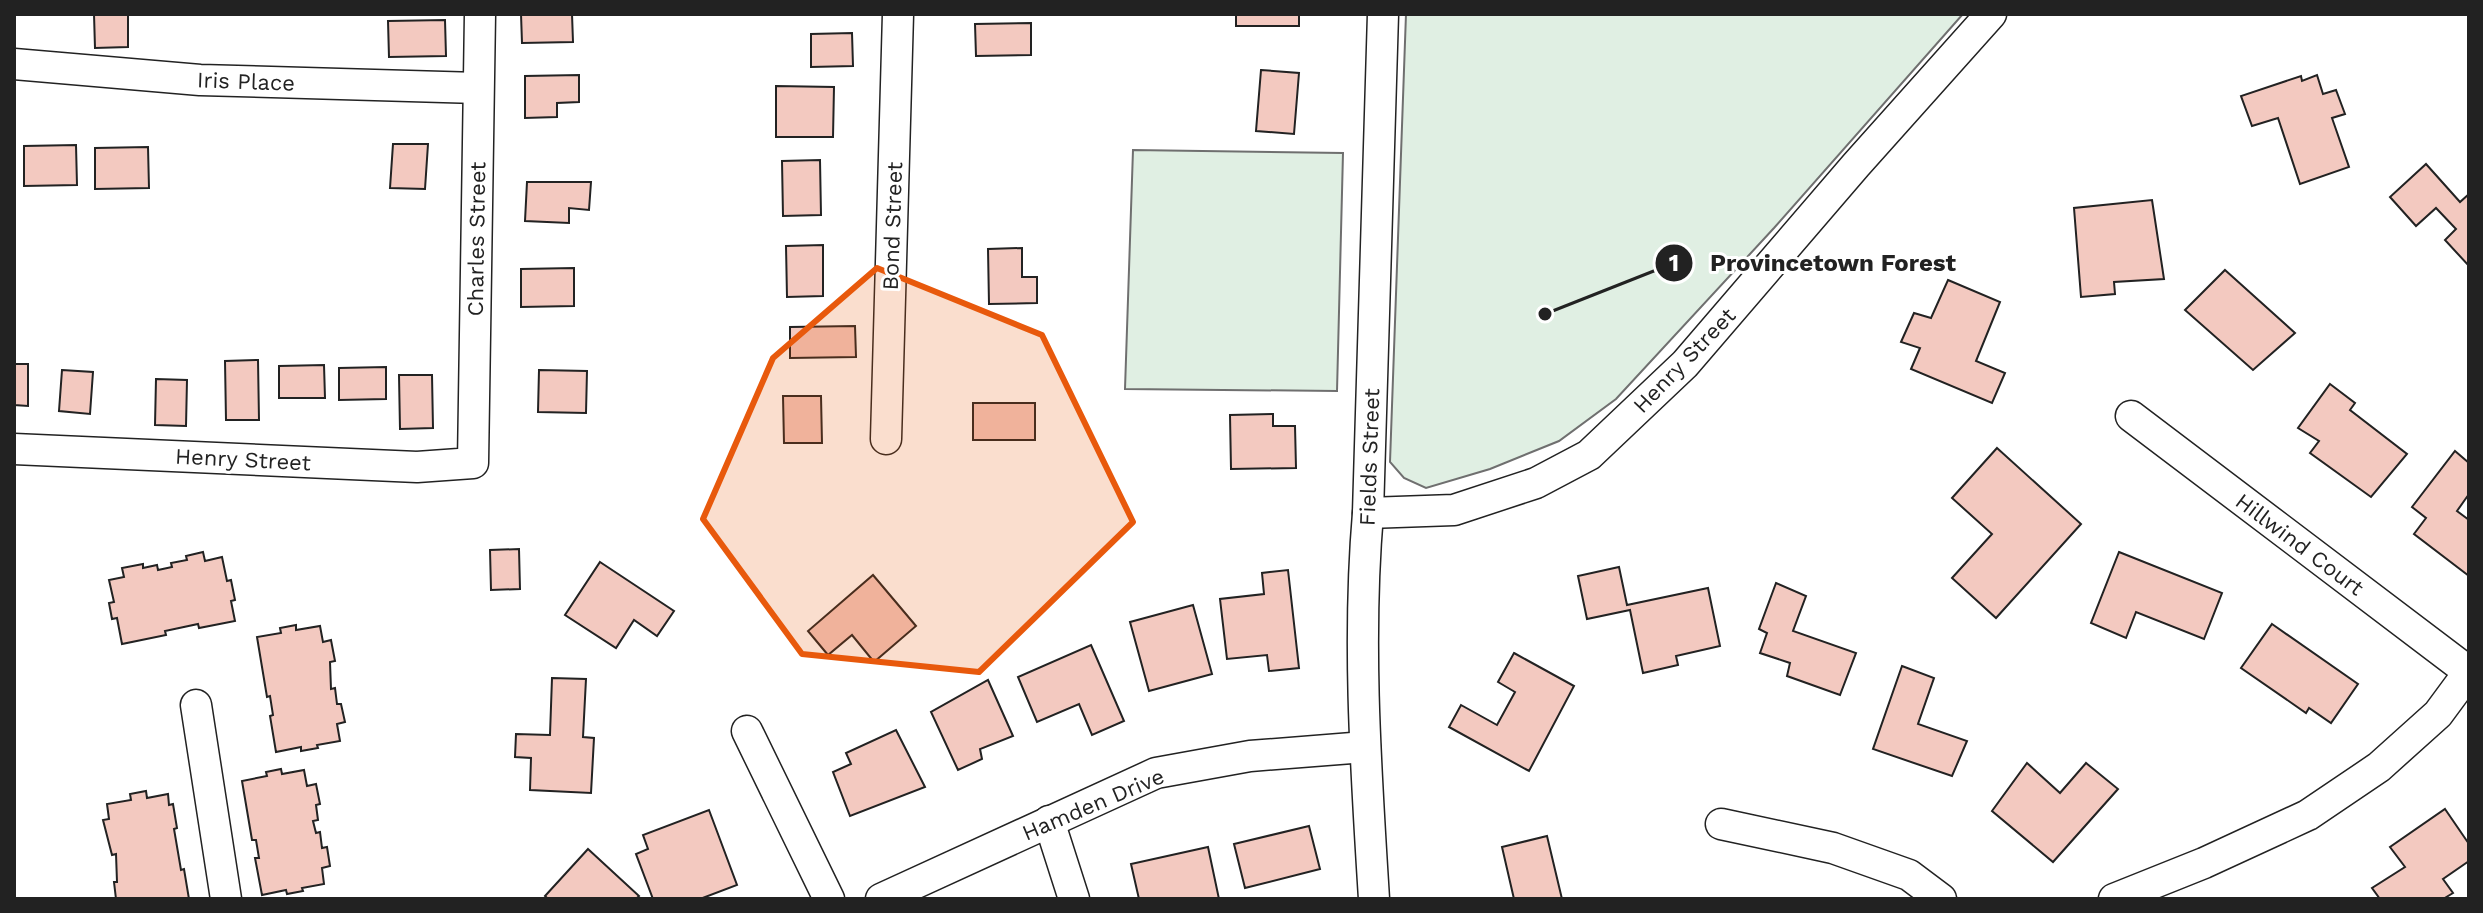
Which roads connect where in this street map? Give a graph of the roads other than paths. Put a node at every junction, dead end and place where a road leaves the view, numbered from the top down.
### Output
1 (480, 14) edge
2 (898, 14) edge
3 (1383, 14) edge
4 (1991, 14) edge
5 (14, 64) edge
6 (478, 88) junction
7 (2131, 416) dead end
8 (886, 439) dead end
9 (14, 449) edge
10 (473, 463) joint
11 (1368, 513) junction
12 (2469, 672) edge
13 (196, 705) dead end
14 (747, 731) dead end
15 (1365, 747) junction
16 (1049, 821) junction
17 (1721, 824) dead end
18 (226, 899) edge
19 (829, 899) edge
20 (881, 899) edge
21 (1074, 899) edge
22 (1374, 899) edge
23 (1941, 899) edge
24 (2114, 899) edge

1 - 6 street, Charles Street
2 - 8 street, Bond Street
3 - 11 street, Fields Street
4 - 11 street, Henry Street
5 - 6 street, Iris Place
6 - 10 street, Charles Street
7 - 12 street, Hillwind Court
9 - 10 street, Henry Street
11 - 15 street, Fields Street
12 - 24 street
13 - 18 street
14 - 19 street
15 - 16 street, Hamden Drive
15 - 22 street, Fields Street
16 - 20 street, Hamden Drive
16 - 21 street
17 - 23 street

